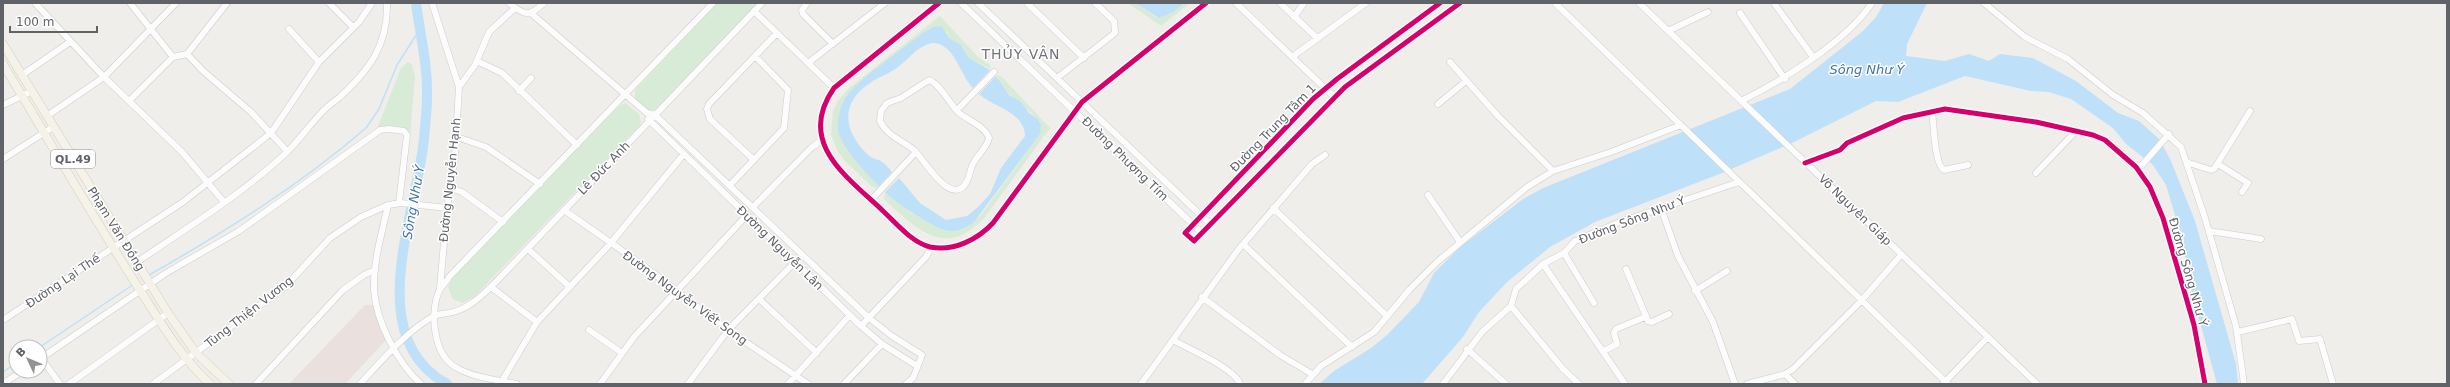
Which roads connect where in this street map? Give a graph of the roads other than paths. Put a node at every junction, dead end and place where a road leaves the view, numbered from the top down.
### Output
1 (35, 3) edge
2 (130, 3) edge
3 (176, 3) edge
4 (227, 3) edge
5 (328, 3) edge
6 (372, 3) edge
7 (387, 3) edge
8 (432, 3) edge
9 (509, 3) edge
10 (544, 3) edge
11 (713, 3) edge
12 (762, 3) edge
13 (807, 3) edge
14 (885, 3) edge
15 (939, 3) edge
16 (961, 3) edge
17 (978, 3) edge
18 (989, 3) edge
19 (1027, 3) edge
20 (1095, 3) edge
21 (1206, 3) edge
22 (1236, 3) edge
23 (1280, 3) edge
24 (1304, 3) edge
25 (1366, 3) edge
26 (1440, 3) edge
27 (1460, 3) edge
28 (1555, 3) edge
29 (1639, 3) edge
30 (1774, 3) edge
31 (1872, 3) edge
32 (1984, 3) edge
33 (515, 8) junction
34 (984, 9) junction
35 (754, 12) junction
36 (1708, 12) dead end
37 (1740, 13) dead end
38 (532, 14) junction
39 (1294, 17) junction
40 (354, 27) junction
41 (289, 29) dead end
42 (150, 30) junction
43 (1668, 31) junction
44 (777, 33) junction
45 (1317, 38) junction
46 (70, 42) junction
47 (3, 44) edge
48 (833, 44) junction
49 (187, 54) junction
50 (755, 56) junction
51 (173, 57) junction
52 (1292, 57) junction
53 (1813, 57) junction
54 (1084, 58) junction
55 (477, 61) junction
56 (319, 62) junction
57 (1450, 62) dead end
58 (808, 63) junction
59 (3, 64) edge
60 (994, 72) dead end
61 (22, 75) junction
62 (104, 77) junction
63 (531, 78) dead end
64 (1057, 78) junction
65 (1785, 79) junction
66 (1466, 80) junction
67 (459, 87) junction
68 (834, 88) junction
69 (1325, 89) junction
70 (32, 91) junction
71 (519, 91) junction
72 (626, 94) junction
73 (22, 96) junction
74 (1334, 97) junction
75 (130, 100) junction
76 (1082, 102) junction
77 (1742, 102) junction
78 (1438, 104) dead end
79 (3, 105) edge
80 (957, 110) junction
81 (1074, 111) junction
82 (2250, 111) dead end
83 (1932, 112) junction
84 (647, 113) junction
85 (656, 115) junction
86 (47, 116) junction
87 (649, 122) junction
88 (53, 127) junction
89 (1683, 127) junction
90 (2076, 131) junction
91 (44, 133) junction
92 (271, 133) junction
93 (457, 137) junction
94 (2168, 137) junction
95 (822, 140) junction
96 (577, 145) junction
97 (287, 151) junction
98 (916, 152) junction
99 (683, 155) junction
100 (1325, 155) dead end
101 (3, 159) edge
102 (754, 160) junction
103 (1805, 162) junction
104 (2186, 162) junction
105 (2218, 164) junction
106 (1968, 165) dead end
107 (2139, 166) junction
108 (1553, 171) junction
109 (2036, 173) dead end
110 (1737, 180) junction
111 (208, 182) junction
112 (540, 184) junction
113 (731, 184) junction
114 (451, 188) junction
115 (2242, 192) dead end
116 (1428, 195) dead end
117 (871, 200) junction
118 (224, 202) junction
119 (400, 203) junction
120 (388, 205) junction
121 (754, 206) junction
122 (446, 208) junction
123 (1273, 208) junction
124 (1661, 208) junction
125 (564, 210) junction
126 (746, 216) junction
127 (1201, 216) junction
128 (502, 222) junction
129 (1193, 224) junction
130 (1210, 224) junction
131 (2209, 230) junction
132 (1202, 233) junction
133 (2261, 239) dead end
134 (123, 240) junction
135 (1460, 242) junction
136 (610, 244) junction
137 (1243, 244) junction
138 (931, 247) junction
139 (113, 248) junction
140 (528, 249) junction
141 (1564, 253) junction
142 (1901, 255) junction
143 (137, 262) junction
144 (795, 262) junction
145 (1543, 264) junction
146 (1626, 268) dead end
147 (375, 270) junction
148 (1727, 271) dead end
149 (147, 279) junction
150 (137, 286) junction
151 (492, 287) junction
152 (570, 287) junction
153 (440, 290) junction
154 (676, 291) junction
155 (1695, 291) junction
156 (1202, 297) junction
157 (759, 299) junction
158 (1861, 300) junction
159 (1594, 303) dead end
160 (1511, 306) junction
161 (168, 313) junction
162 (1669, 314) dead end
163 (434, 316) junction
164 (850, 316) junction
165 (1387, 316) junction
166 (1645, 317) junction
167 (869, 318) junction
168 (3, 320) edge
169 (158, 320) junction
170 (537, 322) junction
171 (861, 326) junction
172 (589, 330) dead end
173 (728, 330) junction
174 (2238, 332) junction
175 (1988, 337) junction
176 (1173, 340) junction
177 (882, 344) junction
178 (1352, 347) junction
179 (393, 349) junction
180 (1468, 349) junction
181 (1604, 351) junction
182 (48, 353) edge
183 (196, 353) junction
184 (622, 353) junction
185 (816, 353) junction
186 (186, 360) junction
187 (917, 366) junction
188 (48, 369) edge
189 (1312, 374) junction
190 (1785, 374) junction
191 (796, 375) junction
192 (502, 381) junction
193 (1946, 383) edge
194 (60, 384) edge
195 (69, 384) edge
196 (153, 384) edge
197 (210, 384) edge
198 (229, 384) edge
199 (256, 384) edge
200 (360, 384) edge
201 (421, 384) edge
202 (517, 384) edge
203 (600, 384) edge
204 (688, 384) edge
205 (788, 384) edge
206 (808, 384) edge
207 (844, 384) edge
208 (906, 384) edge
209 (1141, 384) edge
210 (1240, 384) edge
211 (1305, 384) edge
212 (1443, 384) edge
213 (1505, 384) edge
214 (1579, 384) edge
215 (1626, 384) edge
216 (1735, 384) edge
217 (1747, 384) edge
218 (1795, 384) edge
219 (2037, 384) edge
220 (2205, 384) edge
221 (2244, 384) edge
222 (2333, 384) edge

1 - 46 street
2 - 42 street
3 - 42 street
4 - 49 street
5 - 40 street
6 - 40 street, Đường Lại Thế
7 - 97 street
8 - 67 street, Đường Nguyễn Hạnh
9 - 33 street
10 - 38 street
11 - 72 street
12 - 35 street, Lê Đức Anh
13 - 48 street
14 - 48 street
15 - 68 street
16 - 81 street, Đường Phượng Tím
17 - 34 street, Đường Phượng Tím
18 - 34 street
19 - 54 street
20 - 54 street
21 - 76 street
22 - 52 street
23 - 39 street
24 - 39 street
25 - 45 street
26 - 69 street, Đường Trung Tâm 1
27 - 74 street, Đường Trung Tâm 1
28 - 89 street
29 - 43 street, Võ Nguyên Giáp
30 - 53 street
31 - 53 street
32 - 94 street
33 - 38 street
33 - 55 street
34 - 64 street, Đường Phượng Tím
35 - 44 street
35 - 85 street, Lê Đức Anh
36 - 43 street
37 - 65 street
38 - 72 street
39 - 45 street
40 - 56 street, Đường Lại Thế
41 - 56 street
42 - 51 street
42 - 62 street
43 - 77 street, Võ Nguyên Giáp
44 - 50 street
44 - 58 street
45 - 52 street
46 - 61 street
46 - 62 street
47 - 61 main road, Phạm Văn Đồng / QL.49
48 - 58 street
49 - 51 street
49 - 92 street
50 - 102 street
50 - 102 street
51 - 75 street
52 - 69 street
53 - 65 street
54 - 64 street
55 - 67 street
55 - 71 street
56 - 92 street, Đường Lại Thế
57 - 66 street
58 - 68 street
59 - 73 main road, Phạm Văn Đồng / QL.49
60 - 80 street
61 - 70 main road, Phạm Văn Đồng / QL.49
62 - 75 street
62 - 86 street
63 - 71 street
64 - 76 street, Đường Phượng Tím
65 - 77 street
66 - 78 street
66 - 108 street
67 - 93 street, Đường Nguyễn Hạnh
68 - 95 street
69 - 74 street
69 - 127 street, Đường Trung Tâm 1
70 - 73 street
70 - 86 main road, Phạm Văn Đồng / QL.49
71 - 96 street
72 - 84 street
72 - 96 street
73 - 79 street
73 - 91 main road, Phạm Văn Đồng / QL.49
74 - 130 street, Đường Trung Tâm 1
75 - 111 street
76 - 81 street
76 - 127 street, Đường Phượng Tím
77 - 103 street, Võ Nguyên Giáp
80 - 98 street
80 - 98 street
81 - 129 street, Đường Phượng Tím
81 - 138 street
82 - 105 street
83 - 90 street, Đường Sông Như Ý
83 - 103 street, Đường Sông Như Ý
83 - 106 street
84 - 85 street
84 - 87 street
85 - 87 street, Lê Đức Anh
85 - 113 street, Đường Nguyễn Lân
86 - 88 main road, Phạm Văn Đồng / QL.49
87 - 99 street, Đường Nguyễn Lân
87 - 125 street, Lê Đức Anh
88 - 91 street
88 - 134 main road, Phạm Văn Đồng / QL.49
89 - 108 street
89 - 110 street
90 - 107 street, Đường Sông Như Ý
90 - 109 street
91 - 101 street
91 - 139 main road, Phạm Văn Đồng / QL.49
92 - 97 street
92 - 111 street, Đường Lại Thế
93 - 112 street
93 - 114 street, Đường Nguyễn Hạnh
94 - 104 street
94 - 107 street
95 - 117 street
95 - 121 street
96 - 112 street
97 - 118 street
98 - 117 street
99 - 126 street, Đường Nguyễn Lân
99 - 136 street
100 - 123 street
102 - 113 street
103 - 142 street, Võ Nguyên Giáp
104 - 105 street
104 - 131 street
105 - 115 street
107 - 220 street, Đường Sông Như Ý
108 - 135 street
110 - 124 street, Đường Sông Như Ý
110 - 158 street
111 - 118 street
111 - 134 street, Đường Lại Thế
112 - 128 street
113 - 121 street, Đường Nguyễn Lân
114 - 122 street, Đường Nguyễn Hạnh
114 - 128 street
116 - 135 street
117 - 138 street
118 - 143 street
119 - 120 street, Tùng Thiện Vương
119 - 122 street, Tùng Thiện Vương
119 - 149 street
120 - 147 street
120 - 183 street, Tùng Thiện Vương
121 - 167 street, Đường Nguyễn Lân
122 - 153 street, Đường Nguyễn Hạnh
123 - 137 street
123 - 165 street
124 - 141 street, Đường Sông Như Ý
124 - 155 street
125 - 136 street, Đường Nguyễn Viết Song
125 - 140 street, Lê Đức Anh
126 - 144 street, Đường Nguyễn Lân
126 - 154 street
127 - 129 street, Đường Trung Tâm 1
127 - 130 street, Đường Phượng Tím
128 - 153 street
129 - 132 street, Đường Phượng Tím
129 - 132 street, Đường Trung Tâm 1
130 - 132 street, Đường Trung Tâm 1
131 - 133 street
131 - 174 street
134 - 139 street, Đường Lại Thế
134 - 143 main road, Phạm Văn Đồng / QL.49
135 - 165 street
136 - 152 street
136 - 154 street, Đường Nguyễn Viết Song
137 - 156 street
137 - 178 street
138 - 167 street
139 - 150 main road, Phạm Văn Đồng / QL.49
139 - 168 street, Đường Lại Thế
140 - 151 street, Lê Đức Anh
140 - 152 street
141 - 145 street, Đường Sông Như Ý
141 - 159 street
142 - 158 street
142 - 175 street, Võ Nguyên Giáp
143 - 149 main road, Phạm Văn Đồng / QL.49
144 - 157 street
144 - 164 street, Đường Nguyễn Lân
145 - 160 street, Đường Sông Như Ý
145 - 181 street
146 - 166 street
147 - 179 street
147 - 199 street
148 - 155 street
149 - 150 street
149 - 161 main road, Phạm Văn Đồng / QL.49
150 - 169 main road, Phạm Văn Đồng / QL.49
150 - 182 street
151 - 163 street, Lê Đức Anh
151 - 170 street
152 - 170 street
153 - 163 street
154 - 173 street, Đường Nguyễn Viết Song
154 - 184 street
155 - 216 street
156 - 176 street
156 - 189 street
157 - 173 street
157 - 185 street
158 - 190 street
158 - 193 street
160 - 180 street, Đường Sông Như Ý
160 - 214 street
161 - 169 street
161 - 183 main road, Phạm Văn Đồng / QL.49
162 - 166 street
163 - 179 street, Lê Đức Anh
163 - 192 street
164 - 171 street, Đường Nguyễn Lân
164 - 185 street
165 - 178 street
166 - 181 street
167 - 171 street
167 - 187 street, Đường Nguyễn Lân
169 - 186 main road, Phạm Văn Đồng / QL.49
169 - 195 street
170 - 192 street
171 - 177 street, Đường Nguyễn Lân
172 - 184 street
173 - 191 street, Đường Nguyễn Viết Song
173 - 204 street
174 - 221 street
174 - 222 street
175 - 193 street
175 - 219 street, Võ Nguyên Giáp
176 - 209 street
176 - 210 street
177 - 187 street, Đường Nguyễn Lân
177 - 207 street
178 - 189 street
179 - 200 street, Lê Đức Anh
179 - 201 street
180 - 212 street, Đường Sông Như Ý
180 - 213 street
181 - 215 street
183 - 186 street, Tùng Thiện Vương
183 - 198 main road, Phạm Văn Đồng / QL.49
184 - 203 street
185 - 191 street
186 - 196 street, Tùng Thiện Vương
186 - 197 main road, Phạm Văn Đồng / QL.49
187 - 208 street
188 - 194 street
189 - 211 street
190 - 217 street
190 - 218 street
191 - 205 street
191 - 206 street, Đường Nguyễn Viết Song
192 - 202 street

